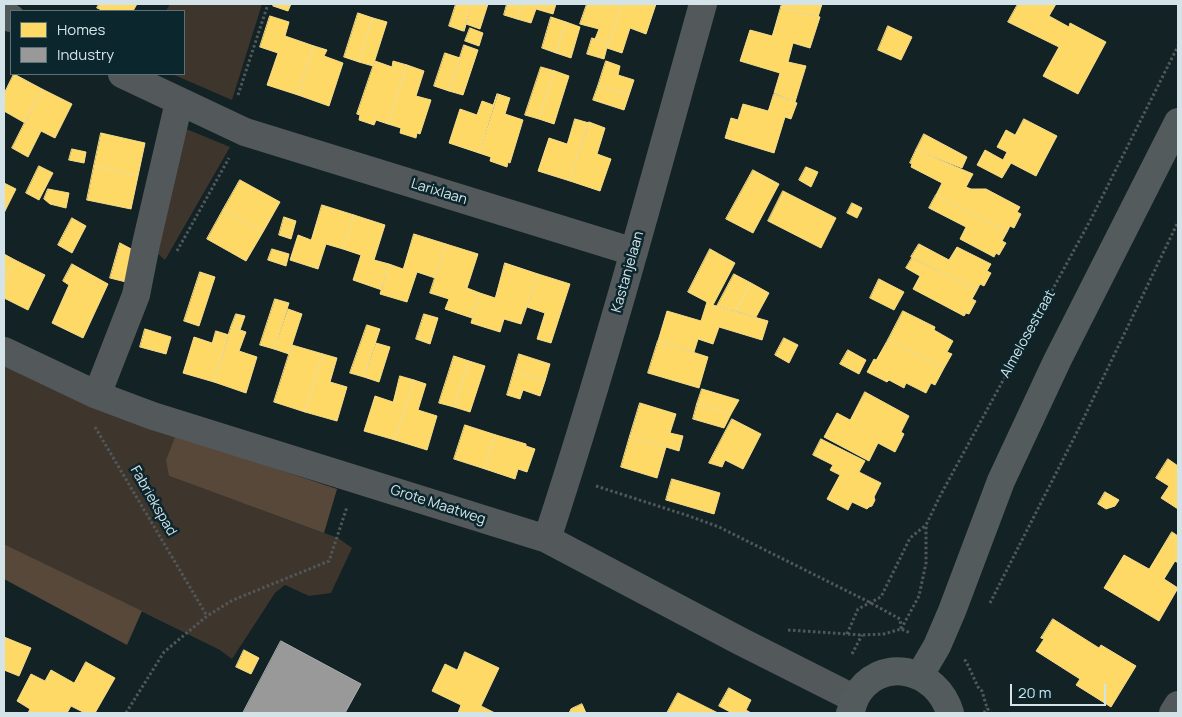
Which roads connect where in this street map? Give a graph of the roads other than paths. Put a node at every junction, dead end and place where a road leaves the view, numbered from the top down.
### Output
1 (703, 4) edge
2 (124, 75) edge
3 (179, 102) junction
4 (1178, 122) edge
5 (634, 252) junction
6 (4, 351) edge
7 (97, 395) junction
8 (547, 539) junction
9 (920, 675) junction
10 (1178, 705) edge
11 (853, 706) edge
12 (950, 713) edge
13 (1173, 713) edge

1 - 5 street, Kastanjelaan
2 - 3 street, Larixlaan
3 - 5 street, Larixlaan
3 - 7 street
4 - 9 street
5 - 8 street, Kastanjelaan
6 - 7 street, Grote Maatweg
7 - 8 street, Grote Maatweg
8 - 11 street, Grote Maatweg
9 - 11 street
9 - 12 street
10 - 13 street

